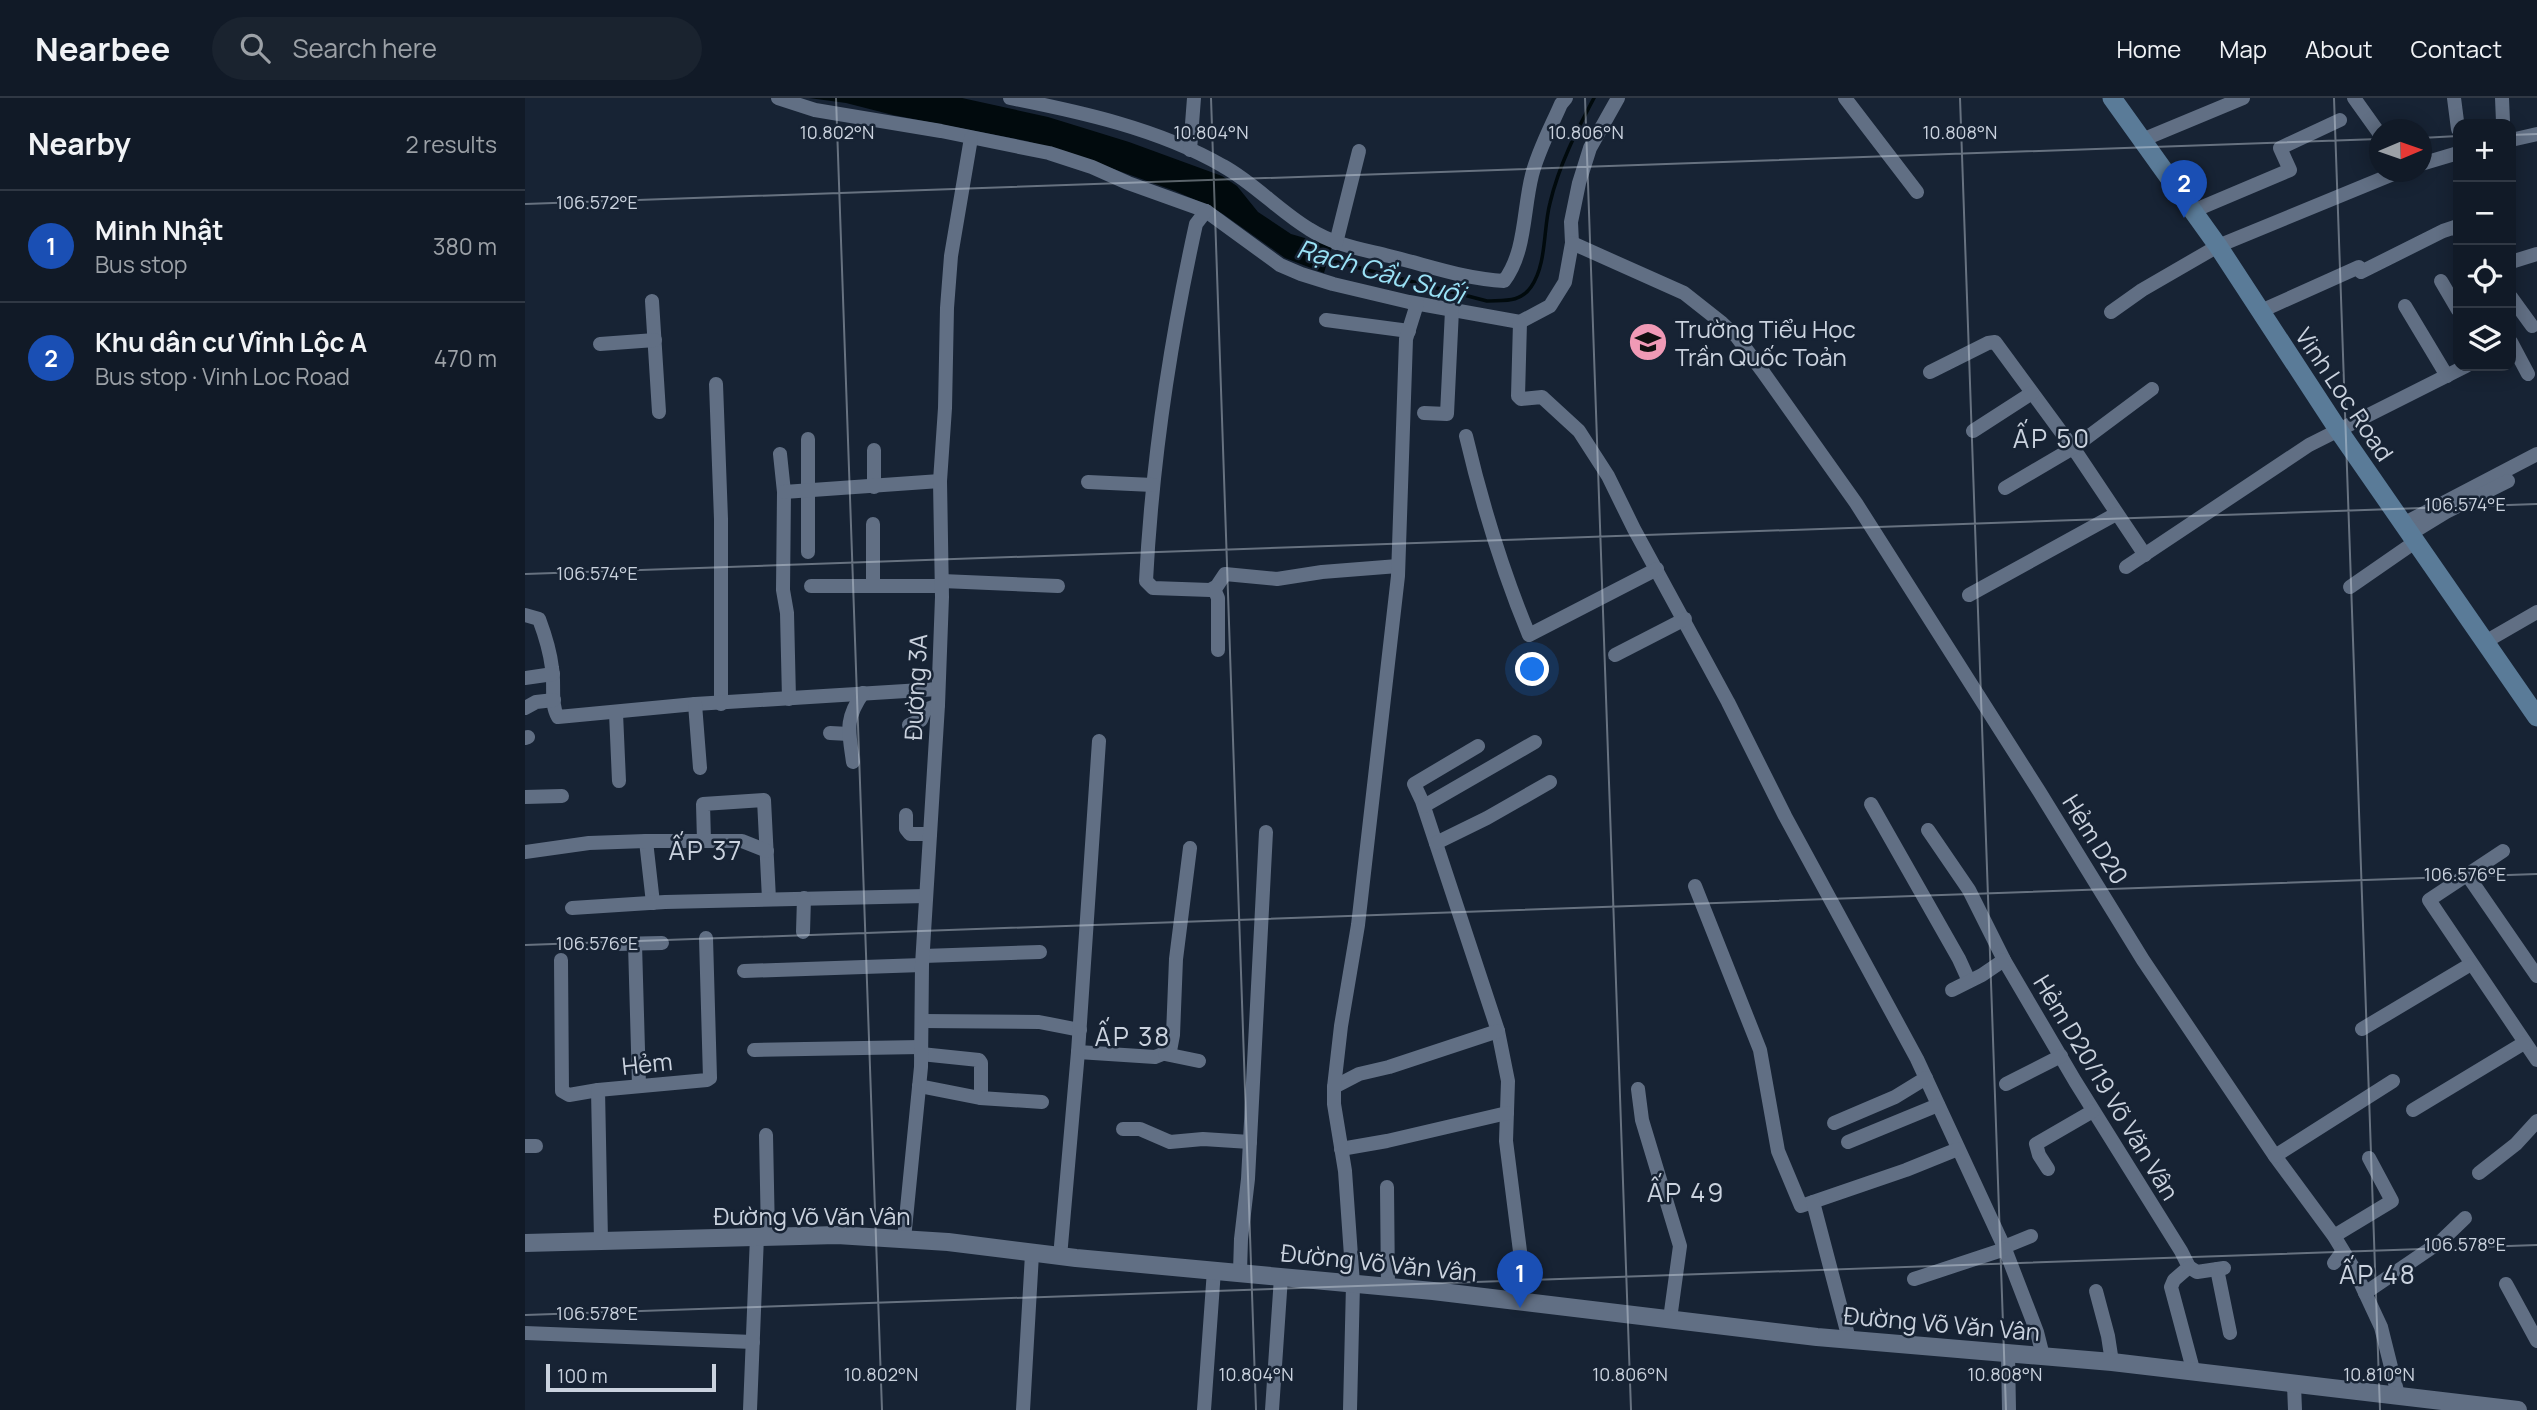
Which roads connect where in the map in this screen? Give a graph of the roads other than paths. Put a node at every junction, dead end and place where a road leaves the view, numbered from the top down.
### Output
1 (778, 98) edge
2 (1010, 98) edge
3 (1193, 98) edge
4 (1618, 98) edge
5 (1845, 98) edge
6 (2112, 98) edge
7 (2243, 98) edge
8 (2354, 98) edge
9 (2454, 98) edge
10 (2502, 98) edge
11 (1558, 100) edge
12 (2369, 119) edge
13 (2457, 119) edge
14 (2503, 119) edge
15 (2340, 120) dead end
16 (2537, 134) edge
17 (971, 138) junction
18 (2516, 139) edge
19 (2143, 140) junction
20 (1190, 150) junction
21 (1359, 151) dead end
22 (2453, 154) edge
23 (2432, 161) edge
24 (2372, 182) edge
25 (1917, 192) dead end
26 (1206, 211) junction
27 (2193, 211) junction
28 (2453, 228) edge
29 (1336, 243) junction
30 (1572, 243) junction
31 (2218, 246) junction
32 (2537, 254) edge
33 (2516, 260) edge
34 (2441, 281) dead end
35 (652, 301) dead end
36 (2516, 303) edge
37 (1417, 304) junction
38 (2405, 306) dead end
39 (2457, 308) edge
40 (1452, 310) junction
41 (2111, 312) dead end
42 (2261, 312) junction
43 (1326, 320) dead end
44 (1520, 322) junction
45 (2534, 325) edge
46 (1409, 331) junction
47 (2516, 337) edge
48 (655, 340) junction
49 (600, 344) dead end
50 (2516, 350) edge
51 (2456, 371) edge
52 (1930, 372) dead end
53 (2528, 374) dead end
54 (2447, 376) junction
55 (716, 384) dead end
56 (2152, 389) dead end
57 (2032, 393) junction
58 (659, 412) dead end
59 (1424, 413) dead end
60 (1973, 430) dead end
61 (2339, 431) junction
62 (1466, 436) dead end
63 (808, 439) dead end
64 (2073, 448) junction
65 (874, 450) dead end
66 (780, 454) dead end
67 (2537, 454) edge
68 (940, 481) junction
69 (2508, 481) dead end
70 (1088, 482) dead end
71 (1153, 485) junction
72 (874, 486) junction
73 (2005, 488) dead end
74 (810, 491) junction
75 (784, 492) junction
76 (2116, 513) junction
77 (873, 524) dead end
78 (2409, 533) junction
79 (808, 552) dead end
80 (2145, 555) junction
81 (1398, 566) junction
82 (2126, 567) dead end
83 (1657, 569) junction
84 (942, 583) junction
85 (873, 585) junction
86 (811, 586) dead end
87 (1058, 586) dead end
88 (2350, 587) dead end
89 (1213, 589) junction
90 (1969, 595) dead end
91 (2537, 612) edge
92 (525, 615) edge
93 (1685, 619) junction
94 (2485, 642) junction
95 (1218, 650) dead end
96 (1615, 655) dead end
97 (553, 674) junction
98 (525, 678) edge
99 (938, 689) junction
100 (863, 693) junction
101 (789, 699) junction
102 (554, 700) junction
103 (695, 704) junction
104 (721, 704) junction
105 (938, 705) junction
106 (525, 708) edge
107 (616, 713) junction
108 (2537, 717) edge
109 (909, 725) dead end
110 (830, 733) dead end
111 (849, 734) junction
112 (1099, 741) dead end
113 (1535, 742) dead end
114 (1478, 747) dead end
115 (852, 762) dead end
116 (700, 768) dead end
117 (618, 781) dead end
118 (1550, 782) dead end
119 (562, 796) dead end
120 (525, 797) edge
121 (1871, 804) dead end
122 (1424, 806) junction
123 (906, 815) dead end
124 (1929, 830) dead end
125 (1266, 832) dead end
126 (930, 834) junction
127 (646, 841) junction
128 (705, 841) junction
129 (1436, 843) junction
130 (1190, 848) dead end
131 (767, 851) junction
132 (2503, 851) dead end
133 (525, 852) edge
134 (2467, 876) junction
135 (1695, 886) dead end
136 (926, 896) junction
137 (804, 898) junction
138 (769, 899) junction
139 (653, 903) junction
140 (572, 908) dead end
141 (803, 932) dead end
142 (706, 938) dead end
143 (662, 943) dead end
144 (616, 944) dead end
145 (635, 944) junction
146 (1040, 951) dead end
147 (561, 960) dead end
148 (922, 960) junction
149 (2004, 960) junction
150 (2471, 964) junction
151 (744, 971) dead end
152 (2537, 976) edge
153 (1969, 981) junction
154 (1952, 990) dead end
155 (922, 1021) junction
156 (2362, 1028) dead end
157 (1080, 1030) junction
158 (1498, 1031) junction
159 (2524, 1043) junction
160 (754, 1050) dead end
161 (921, 1051) junction
162 (1078, 1052) junction
163 (1165, 1054) junction
164 (2061, 1056) junction
165 (2537, 1060) edge
166 (1199, 1061) dead end
167 (1926, 1078) junction
168 (2393, 1081) dead end
169 (2006, 1084) dead end
170 (639, 1085) junction
171 (919, 1086) junction
172 (1334, 1087) junction
173 (1638, 1089) dead end
174 (598, 1090) junction
175 (981, 1098) junction
176 (1042, 1102) dead end
177 (1938, 1105) junction
178 (2413, 1110) dead end
179 (2093, 1111) junction
180 (1507, 1113) junction
181 (2537, 1121) edge
182 (1834, 1123) dead end
183 (1123, 1129) dead end
184 (766, 1135) dead end
185 (1250, 1142) junction
186 (1848, 1142) dead end
187 (1341, 1149) junction
188 (1958, 1149) junction
189 (2275, 1156) junction
190 (2369, 1158) dead end
191 (2048, 1168) dead end
192 (2479, 1173) dead end
193 (1387, 1187) dead end
194 (1813, 1202) junction
195 (2465, 1218) dead end
196 (762, 1236) junction
197 (2031, 1236) dead end
198 (2335, 1236) junction
199 (904, 1239) junction
200 (601, 1241) junction
201 (525, 1243) edge
202 (2005, 1248) junction
203 (1032, 1254) junction
204 (1060, 1257) junction
205 (2189, 1267) junction
206 (1214, 1270) junction
207 (1240, 1272) junction
208 (1281, 1277) junction
209 (1915, 1279) dead end
210 (1353, 1284) junction
211 (2506, 1284) dead end
212 (1388, 1287) junction
213 (2096, 1291) dead end
214 (2365, 1293) junction
215 (1522, 1301) junction
216 (1670, 1319) junction
217 (525, 1333) edge
218 (2230, 1334) dead end
219 (1849, 1339) junction
220 (2537, 1341) edge
221 (753, 1342) junction
222 (2008, 1353) junction
223 (2043, 1356) junction
224 (2112, 1362) junction
225 (2194, 1373) junction
226 (2294, 1385) junction
227 (2398, 1395) junction
228 (2446, 1405) edge
229 (750, 1410) edge
230 (1023, 1410) edge
231 (1204, 1410) edge
232 (1272, 1410) edge
233 (1350, 1410) edge
234 (2009, 1410) edge
235 (2295, 1410) edge
236 (2518, 1410) edge

1 - 17 street
2 - 20 street
3 - 20 street
4 - 30 street
5 - 25 street
6 - 19 main road, Vinh Loc Road
7 - 19 street
8 - 12 street
9 - 13 street
10 - 14 street
11 - 29 street
15 - 27 street
16 - 18 street
17 - 26 street
17 - 68 street, Đường 3A
19 - 27 main road, Vinh Loc Road
20 - 29 street
21 - 29 street
22 - 23 street
24 - 31 street
26 - 37 street
26 - 71 street
27 - 31 main road, Vinh Loc Road
28 - 42 street
30 - 44 street
30 - 189 street, Hẻm D20
31 - 41 street
31 - 42 main road, Vinh Loc Road
32 - 33 street
34 - 39 street
35 - 48 street
36 - 45 street
37 - 40 street
37 - 46 street
38 - 54 street
40 - 44 street
40 - 59 street
42 - 61 main road, Vinh Loc Road
43 - 46 street
44 - 83 street
45 - 47 street
46 - 81 street
48 - 49 street
48 - 58 street
50 - 53 street
51 - 54 street
52 - 57 street
54 - 61 street
55 - 104 street
56 - 64 street
57 - 60 street
57 - 64 street
61 - 78 main road, Vinh Loc Road
61 - 80 street
62 - 83 street
63 - 74 street
64 - 73 street
64 - 76 street
65 - 72 street
66 - 75 street
67 - 78 street
68 - 72 street
68 - 84 street, Đường 3A
69 - 78 street
70 - 71 street
71 - 89 street
72 - 74 street
74 - 75 street
74 - 79 street
75 - 101 street
76 - 80 street
76 - 90 street
77 - 85 street
78 - 88 street
78 - 94 main road, Vinh Loc Road
80 - 82 street
81 - 89 street
81 - 172 street
83 - 93 street
84 - 85 street
84 - 87 street
84 - 99 street, Đường 3A
85 - 86 street
89 - 95 street
91 - 94 street
92 - 97 street
93 - 96 street
93 - 167 street
94 - 108 main road, Vinh Loc Road
97 - 98 street
97 - 102 street
99 - 100 street
99 - 105 street, Đường 3A
100 - 101 street
100 - 111 street
101 - 104 street
102 - 106 street
102 - 107 street
103 - 104 street
103 - 107 street
103 - 116 street
105 - 109 street
105 - 126 street, Đường 3A
107 - 117 street
110 - 111 street
111 - 115 street
112 - 157 street
113 - 122 street
114 - 122 street
118 - 129 street
119 - 120 street
121 - 153 street
122 - 129 street
123 - 126 street
124 - 149 street, Hẻm D20/19 Võ Văn Vân
125 - 185 street
126 - 136 street, Đường 3A
127 - 128 street
127 - 133 street
127 - 139 street
128 - 131 street
128 - 131 street
129 - 158 street
130 - 163 street
131 - 138 street
132 - 134 street
134 - 150 street
134 - 152 street
135 - 194 street
136 - 137 street
136 - 148 street, Đường 3A
137 - 138 street
137 - 141 street
138 - 139 street
139 - 140 street
142 - 170 street, Hẻm
143 - 145 street
144 - 145 street
145 - 170 street
146 - 148 street
147 - 174 street
148 - 151 street
148 - 155 street, Đường 3A
149 - 153 street
149 - 164 street, Hẻm D20/19 Võ Văn Vân
150 - 156 street
150 - 159 street
153 - 154 street
155 - 157 street
155 - 161 street, Đường 3A
157 - 162 street
158 - 172 street
158 - 180 street
159 - 165 street
159 - 178 street
160 - 161 street
161 - 171 street, Đường 3A
161 - 175 street
162 - 163 street
162 - 204 street
163 - 166 street
164 - 169 street
164 - 179 street, Hẻm D20/19 Võ Văn Vân
167 - 177 street
167 - 182 street
168 - 189 street
170 - 174 street, Hẻm
171 - 175 street
171 - 199 street, Đường 3A
172 - 187 street
173 - 216 street
174 - 200 street, Hẻm
175 - 176 street
177 - 186 street
177 - 188 street
179 - 191 street
179 - 205 street, Hẻm D20/19 Võ Văn Vân
180 - 187 street
180 - 215 street
181 - 192 street
183 - 185 street
184 - 196 street
185 - 207 street
187 - 210 street
188 - 194 street
188 - 202 street
189 - 198 street, Hẻm D20
190 - 198 street
193 - 212 street
194 - 219 street
195 - 214 street
196 - 199 street, Đường Võ Văn Vân
196 - 200 street, Đường Võ Văn Vân
196 - 221 street
197 - 202 street
198 - 214 street, Hẻm D20
199 - 203 street, Đường Võ Văn Vân
200 - 201 street, Đường Võ Văn Vân
202 - 209 street
202 - 223 street
203 - 204 street, Đường Võ Văn Vân
203 - 230 street
204 - 206 street, Đường Võ Văn Vân
205 - 218 street
205 - 225 street
206 - 207 street, Đường Võ Văn Vân
206 - 231 street
207 - 208 street, Đường Võ Văn Vân
208 - 210 street, Đường Võ Văn Vân
208 - 232 street
210 - 212 street, Đường Võ Văn Vân
210 - 233 street
211 - 220 street
212 - 215 street, Đường Võ Văn Vân
213 - 224 street
214 - 227 street, Hẻm D20
215 - 216 street, Đường Võ Văn Vân
216 - 219 street, Đường Võ Văn Vân
217 - 221 street
219 - 222 street, Đường Võ Văn Vân
221 - 229 street
222 - 223 street, Đường Võ Văn Vân
222 - 234 street
223 - 224 street, Đường Võ Văn Vân
224 - 225 street, Đường Võ Văn Vân
225 - 226 street, Đường Võ Văn Vân
226 - 227 street, Đường Võ Văn Vân
226 - 235 street
227 - 228 street, Đường Võ Văn Vân
228 - 236 street, Đường Võ Văn Vân

